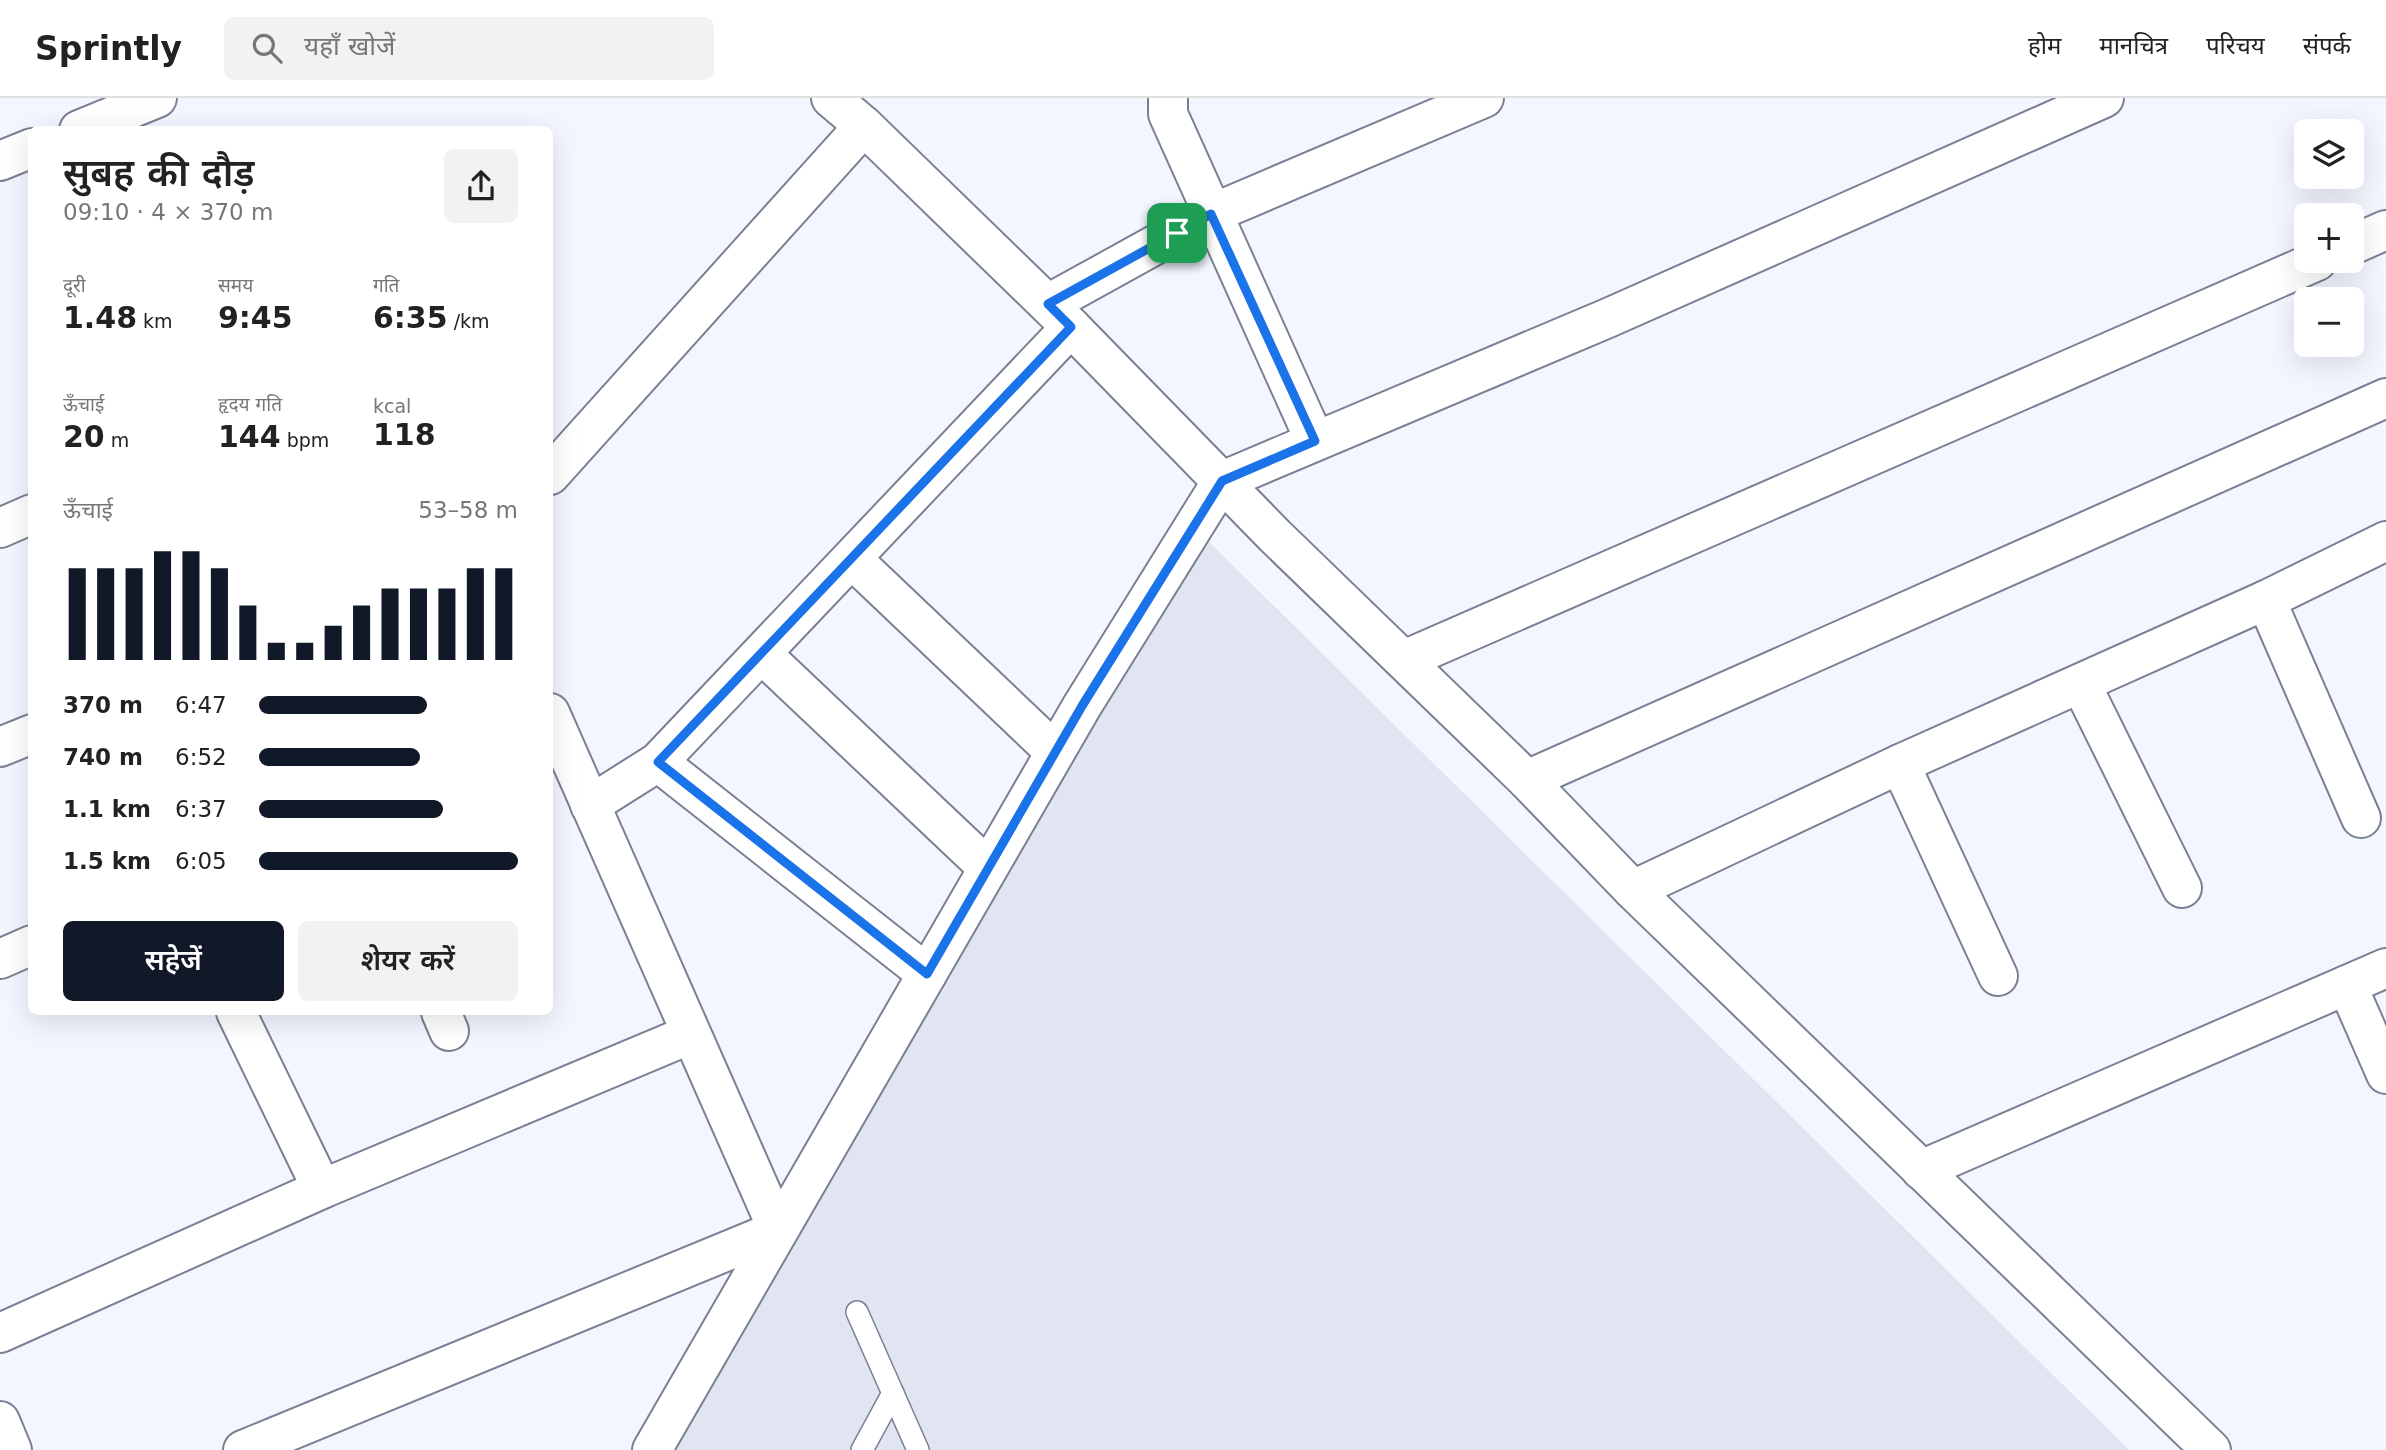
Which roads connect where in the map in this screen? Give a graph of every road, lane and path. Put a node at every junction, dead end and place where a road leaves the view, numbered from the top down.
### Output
1 (157, 98) edge
2 (831, 98) edge
3 (1168, 98) edge
4 (1484, 98) edge
5 (2104, 98) edge
6 (89, 126) edge
7 (864, 126) junction
8 (28, 150) edge
9 (0, 161) edge
10 (1211, 214) junction
11 (2386, 230) edge
12 (2364, 240) edge
13 (2294, 271) edge
14 (1059, 315) junction
15 (2386, 397) edge
16 (1315, 441) junction
17 (553, 472) edge
18 (1222, 481) junction
19 (28, 516) edge
20 (0, 527) edge
21 (2386, 541) edge
22 (852, 559) junction
23 (2266, 600) junction
24 (762, 654) junction
25 (1404, 660) junction
26 (2081, 684) junction
27 (553, 725) edge
28 (28, 736) edge
29 (0, 747) edge
30 (1055, 752) junction
31 (658, 762) junction
32 (1900, 764) junction
33 (1527, 780) junction
34 (590, 805) junction
35 (2361, 818) dead end
36 (988, 868) junction
37 (2182, 888) dead end
38 (1633, 890) junction
39 (28, 946) edge
40 (0, 959) edge
41 (2386, 968) edge
42 (927, 974) junction
43 (1998, 976) dead end
44 (2347, 985) junction
45 (237, 1015) edge
46 (691, 1034) junction
47 (2386, 1074) edge
48 (1921, 1170) junction
49 (322, 1189) junction
50 (778, 1230) junction
51 (857, 1312) dead end
52 (0, 1333) edge
53 (893, 1393) junction
54 (0, 1421) edge
55 (12, 1450) edge
56 (243, 1450) edge
57 (652, 1450) edge
58 (862, 1450) edge
59 (918, 1450) edge
60 (2211, 1450) edge

1 - 6 street
2 - 7 street
3 - 10 street
4 - 10 street
5 - 16 street
7 - 14 street
7 - 17 street
8 - 9 street
10 - 14 street
10 - 16 street
11 - 12 street
13 - 25 street
14 - 18 street
14 - 22 street
15 - 33 street
16 - 18 street
18 - 25 street
18 - 30 street
19 - 20 street
21 - 23 street
22 - 24 street
22 - 30 street
23 - 26 street
23 - 35 street
24 - 31 street
24 - 36 street
25 - 33 street
26 - 32 street
26 - 37 street
27 - 34 street
28 - 29 street
30 - 36 street
31 - 34 street
31 - 42 street
32 - 38 street
32 - 43 street
33 - 38 street
34 - 46 street
36 - 42 street
38 - 48 street
39 - 40 street
41 - 44 street
42 - 50 street
44 - 47 street
44 - 48 street
45 - 49 street
46 - 49 street
46 - 50 street
48 - 60 street
49 - 52 street
50 - 56 street
50 - 57 street
51 - 53 lane
53 - 58 lane
53 - 59 lane
54 - 55 street

